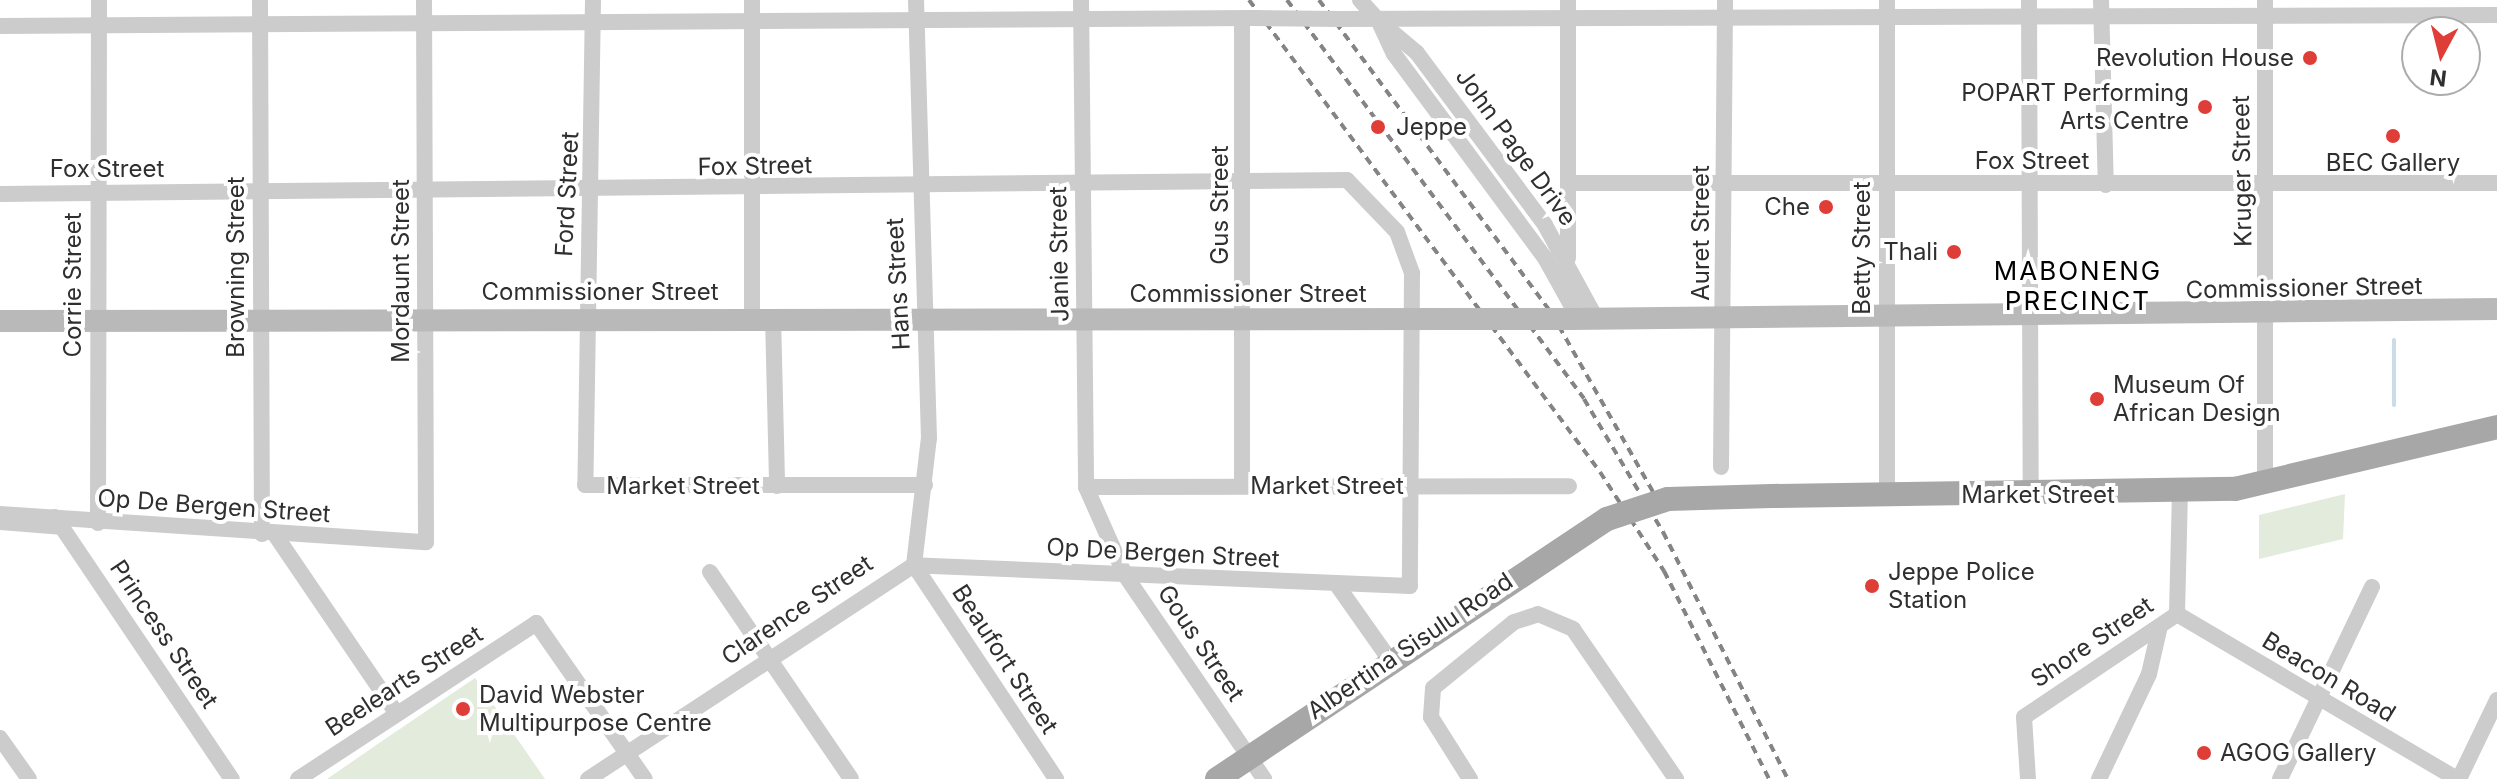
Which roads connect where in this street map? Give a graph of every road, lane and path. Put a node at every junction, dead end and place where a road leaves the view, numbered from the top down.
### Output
1 (99, 0) edge
2 (260, 0) edge
3 (424, 0) edge
4 (593, 0) edge
5 (752, 0) edge
6 (916, 0) edge
7 (1081, 0) edge
8 (1360, 0) edge
9 (1568, 0) edge
10 (1725, 0) edge
11 (1887, 0) edge
12 (2030, 8) edge
13 (2101, 8) edge
14 (2264, 8) edge
15 (2497, 15) edge
16 (1887, 17) junction
17 (1569, 18) junction
18 (1725, 18) junction
19 (1248, 19) junction
20 (1371, 20) junction
21 (916, 21) junction
22 (1082, 21) junction
23 (751, 22) junction
24 (594, 23) junction
25 (424, 24) junction
26 (260, 25) junction
27 (0, 26) edge
28 (99, 26) junction
29 (1568, 183) junction
30 (1725, 183) junction
31 (2497, 183) edge
32 (2266, 184) junction
33 (1886, 185) junction
34 (2030, 185) junction
35 (2106, 185) junction
36 (1244, 186) junction
37 (917, 188) junction
38 (1082, 188) junction
39 (425, 190) junction
40 (587, 191) junction
41 (752, 191) junction
42 (97, 193) junction
43 (260, 193) junction
44 (0, 194) edge
45 (1568, 261) junction
46 (2497, 309) edge
47 (2459, 310) junction
48 (2267, 316) junction
49 (587, 317) junction
50 (763, 317) junction
51 (920, 317) junction
52 (2028, 317) junction
53 (1725, 318) junction
54 (1886, 318) junction
55 (2497, 318) edge
56 (261, 319) junction
57 (426, 319) junction
58 (1243, 319) junction
59 (1414, 319) junction
60 (1581, 319) junction
61 (98, 320) junction
62 (0, 321) edge
63 (1084, 321) junction
64 (2497, 427) edge
65 (2497, 443) edge
66 (1721, 467) dead end
67 (2295, 481) junction
68 (585, 485) joint
69 (925, 485) junction
70 (1413, 485) junction
71 (2265, 485) junction
72 (777, 486) junction
73 (1242, 486) junction
74 (1569, 486) dead end
75 (1086, 487) junction
76 (2031, 494) junction
77 (2180, 494) junction
78 (1887, 495) junction
79 (0, 514) edge
80 (1607, 519) joint
81 (59, 523) junction
82 (98, 523) junction
83 (0, 524) edge
84 (269, 535) junction
85 (426, 542) joint
86 (914, 565) junction
87 (710, 572) dead end
88 (1125, 575) junction
89 (1337, 585) junction
90 (2372, 587) dead end
91 (2177, 614) junction
92 (2160, 626) junction
93 (769, 658) junction
94 (1390, 660) junction
95 (2318, 700) junction
96 (2497, 700) edge
97 (397, 714) junction
98 (0, 738) edge
99 (627, 752) junction
100 (1249, 758) junction
101 (29, 779) edge
102 (232, 779) edge
103 (298, 779) edge
104 (588, 779) edge
105 (645, 779) edge
106 (851, 779) edge
107 (1056, 779) edge
108 (1217, 779) edge
109 (1264, 779) edge
110 (1470, 779) edge
111 (1676, 779) edge
112 (2028, 779) edge
113 (2099, 779) edge
114 (2280, 779) edge
115 (2458, 779) edge

1 - 28 street, Corrie Street
2 - 26 street, Browning Street
3 - 25 street, Mordaunt Street
4 - 24 street, Ford Street
5 - 23 street
6 - 21 street, Hans Street
7 - 22 street, Janie Street
8 - 20 street, John Page Drive
9 - 17 street
10 - 18 street, Auret Street
11 - 16 street, Betty Street
12 - 13 street
12 - 16 street
12 - 34 street
13 - 14 street
13 - 35 street
14 - 15 street
14 - 32 street, Kruger Street
16 - 18 street
16 - 33 street, Betty Street
17 - 18 street
17 - 20 street
17 - 29 street
18 - 30 street, Auret Street
19 - 20 street, bridge
19 - 22 street
19 - 36 street, Gus Street
20 - 45 street, John Page Drive
20 - 60 street, John Page Drive
21 - 22 street
21 - 23 street
21 - 37 street, Hans Street
22 - 38 street, Janie Street
23 - 24 street
23 - 41 street
24 - 25 street
24 - 40 street, Ford Street
25 - 26 street
25 - 39 street, Mordaunt Street
26 - 28 street
26 - 43 street, Browning Street
27 - 28 street
28 - 42 street, Corrie Street
29 - 30 street, Fox Street
29 - 45 street
30 - 33 street, Fox Street
30 - 53 street, Auret Street
31 - 32 street, Fox Street
32 - 35 street, Fox Street
32 - 48 street, Kruger Street
33 - 34 street, Fox Street
33 - 54 street, Betty Street
34 - 35 street, Fox Street
34 - 52 street
36 - 38 street, Fox Street
36 - 58 street, Gus Street
36 - 59 street, Fox Street
37 - 38 street, Fox Street
37 - 41 street, Fox Street
37 - 51 street, Hans Street
38 - 63 street, Janie Street
39 - 40 street, Fox Street
39 - 43 street, Fox Street
39 - 57 street, Mordaunt Street
40 - 41 street, Fox Street
40 - 49 street, Ford Street
41 - 50 street
42 - 43 street, Fox Street
42 - 44 street, Fox Street
42 - 61 street, Corrie Street
43 - 56 street, Browning Street
45 - 60 street, John Page Drive
46 - 47 main road, Commissioner Street
47 - 48 main road, Commissioner Street
47 - 55 main road
48 - 52 main road, Commissioner Street
48 - 71 street, Kruger Street
49 - 50 main road, Commissioner Street
49 - 57 main road, Commissioner Street
49 - 68 street, Ford Street
50 - 51 main road, Commissioner Street
50 - 72 street
51 - 63 main road, Commissioner Street
51 - 69 street, Hans Street
52 - 54 main road, Commissioner Street
52 - 76 street
53 - 54 main road, Commissioner Street
53 - 60 main road, Commissioner Street
53 - 66 street, Auret Street
54 - 78 street, Betty Street
56 - 57 main road, Commissioner Street
56 - 61 main road, Commissioner Street
56 - 84 street, Browning Street
57 - 85 street, Mordaunt Street
58 - 59 main road, Commissioner Street
58 - 63 main road, Commissioner Street
58 - 73 street, Gus Street
59 - 60 main road, Commissioner Street, bridge
59 - 70 street
61 - 62 main road, Commissioner Street
61 - 82 street, Corrie Street
63 - 75 street, Janie Street
64 - 67 main road
65 - 67 main road
67 - 71 main road, Market Street
68 - 72 street, Market Street
69 - 72 street, Market Street
69 - 86 street, Hans Street
70 - 73 street, Market Street
70 - 74 street, Market Street
70 - 89 street, Op De Bergen Street
71 - 77 main road, Market Street
73 - 75 street, Market Street
75 - 88 street, Gous Street
76 - 77 main road, Market Street
76 - 78 main road, Market Street
77 - 91 street
78 - 80 main road, Market Street, bridge
79 - 81 street, Op De Bergen Street
80 - 94 main road, Albertina Sisulu Road
81 - 82 street, Op De Bergen Street
81 - 83 street
81 - 102 street, Princess Street
82 - 84 street, Op De Bergen Street
84 - 85 street, Op De Bergen Street
84 - 97 street
86 - 88 street, Op De Bergen Street
86 - 93 street, Clarence Street
86 - 107 street, Beaufort Street
87 - 93 street
88 - 89 street, Op De Bergen Street
88 - 100 street, Gous Street
89 - 94 street
90 - 95 street
91 - 92 street, Shore Street
91 - 95 street, Beacon Road
92 - 112 street, Shore Street
92 - 113 street
93 - 99 street, Clarence Street
93 - 106 street
94 - 100 main road, Albertina Sisulu Road
95 - 114 street
95 - 115 street, Beacon Road
96 - 115 street
97 - 99 street, Beelearts Street
97 - 103 street, Beelearts Street
98 - 101 street
99 - 104 street, Clarence Street
99 - 105 street
100 - 108 main road, Albertina Sisulu Road
100 - 109 street, Gous Street
110 - 111 street

